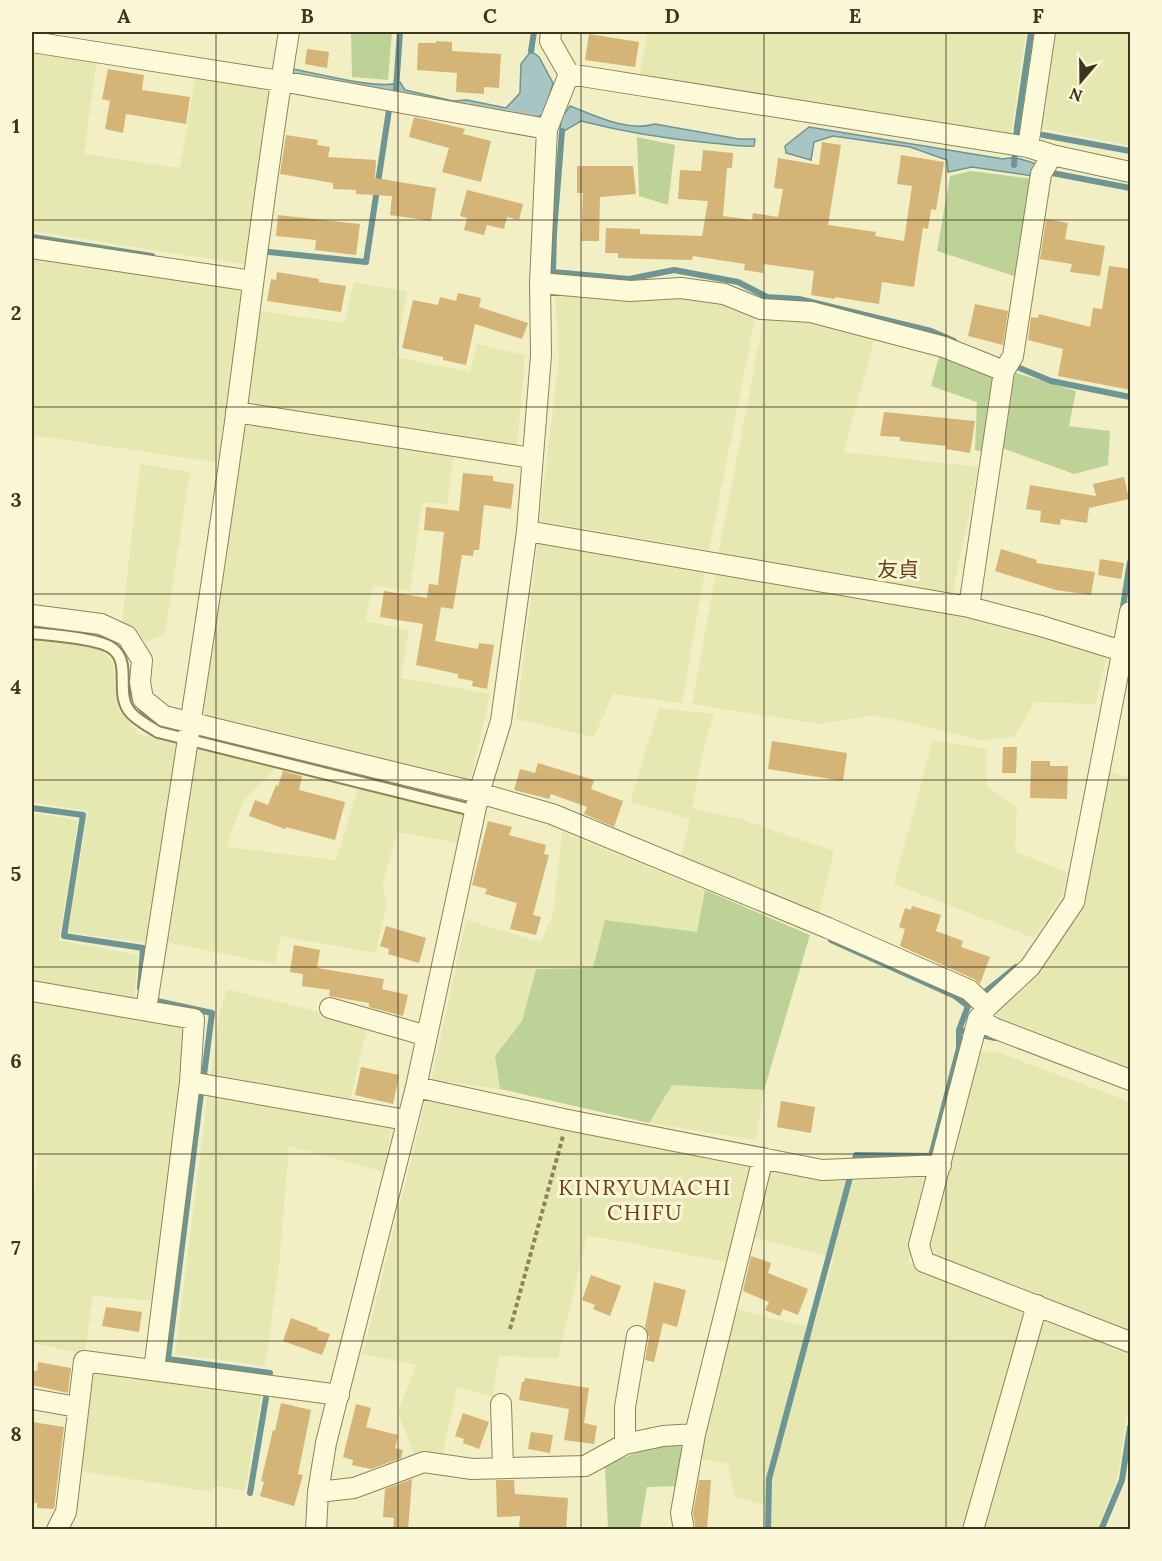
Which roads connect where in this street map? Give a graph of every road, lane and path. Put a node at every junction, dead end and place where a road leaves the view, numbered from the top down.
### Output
1 (289, 32) edge
2 (551, 32) edge
3 (1045, 32) edge
4 (32, 42) edge
5 (569, 74) junction
6 (281, 81) junction
7 (547, 129) junction
8 (1028, 147) junction
9 (1046, 165) junction
10 (1131, 172) edge
11 (32, 248) edge
12 (252, 281) junction
13 (540, 283) junction
14 (1009, 363) junction
15 (236, 412) junction
16 (532, 458) junction
17 (527, 531) junction
18 (969, 608) junction
19 (1131, 612) edge
20 (32, 615) edge
21 (32, 633) edge
22 (1116, 649) junction
23 (190, 731) junction
24 (478, 802) junction
25 (32, 991) edge
26 (330, 1008) dead end
27 (146, 1010) junction
28 (982, 1013) junction
29 (427, 1036) junction
30 (1131, 1080) edge
31 (190, 1082) junction
32 (416, 1087) junction
33 (406, 1120) junction
34 (568, 1120) junction
35 (763, 1158) junction
36 (941, 1165) junction
37 (1037, 1305) junction
38 (510, 1329) dead end
39 (637, 1336) dead end
40 (1131, 1342) edge
41 (154, 1370) junction
42 (339, 1395) junction
43 (32, 1398) edge
44 (501, 1404) dead end
45 (77, 1407) junction
46 (695, 1434) junction
47 (625, 1444) junction
48 (503, 1467) junction
49 (318, 1492) junction
50 (57, 1530) edge
51 (316, 1530) edge
52 (684, 1530) edge
53 (973, 1530) edge

1 - 6 street
2 - 5 street
3 - 8 street
4 - 6 street
5 - 7 street
5 - 8 street
6 - 7 street
6 - 12 street
7 - 13 street
8 - 9 street
9 - 10 street
9 - 14 street
11 - 12 street
12 - 15 street
13 - 14 street
13 - 16 street
14 - 18 street
15 - 16 street
15 - 23 street
16 - 17 street
17 - 18 street
17 - 24 street
18 - 22 street
19 - 22 street
20 - 23 street
21 - 23 lane
22 - 28 street
23 - 24 street
23 - 27 street
24 - 28 street
24 - 29 street
25 - 27 street
26 - 29 street
27 - 31 street
28 - 30 street
28 - 36 street
29 - 32 street
31 - 33 street
31 - 41 street
32 - 33 street
32 - 34 street
33 - 42 street
34 - 35 street
34 - 38 path
35 - 36 street
35 - 46 street
36 - 37 street
37 - 40 street
37 - 53 street
39 - 47 street
41 - 42 street
41 - 45 street
42 - 49 street
43 - 45 street
44 - 48 street
45 - 50 street
46 - 47 street
46 - 52 street
47 - 48 street
48 - 49 street
49 - 51 street

